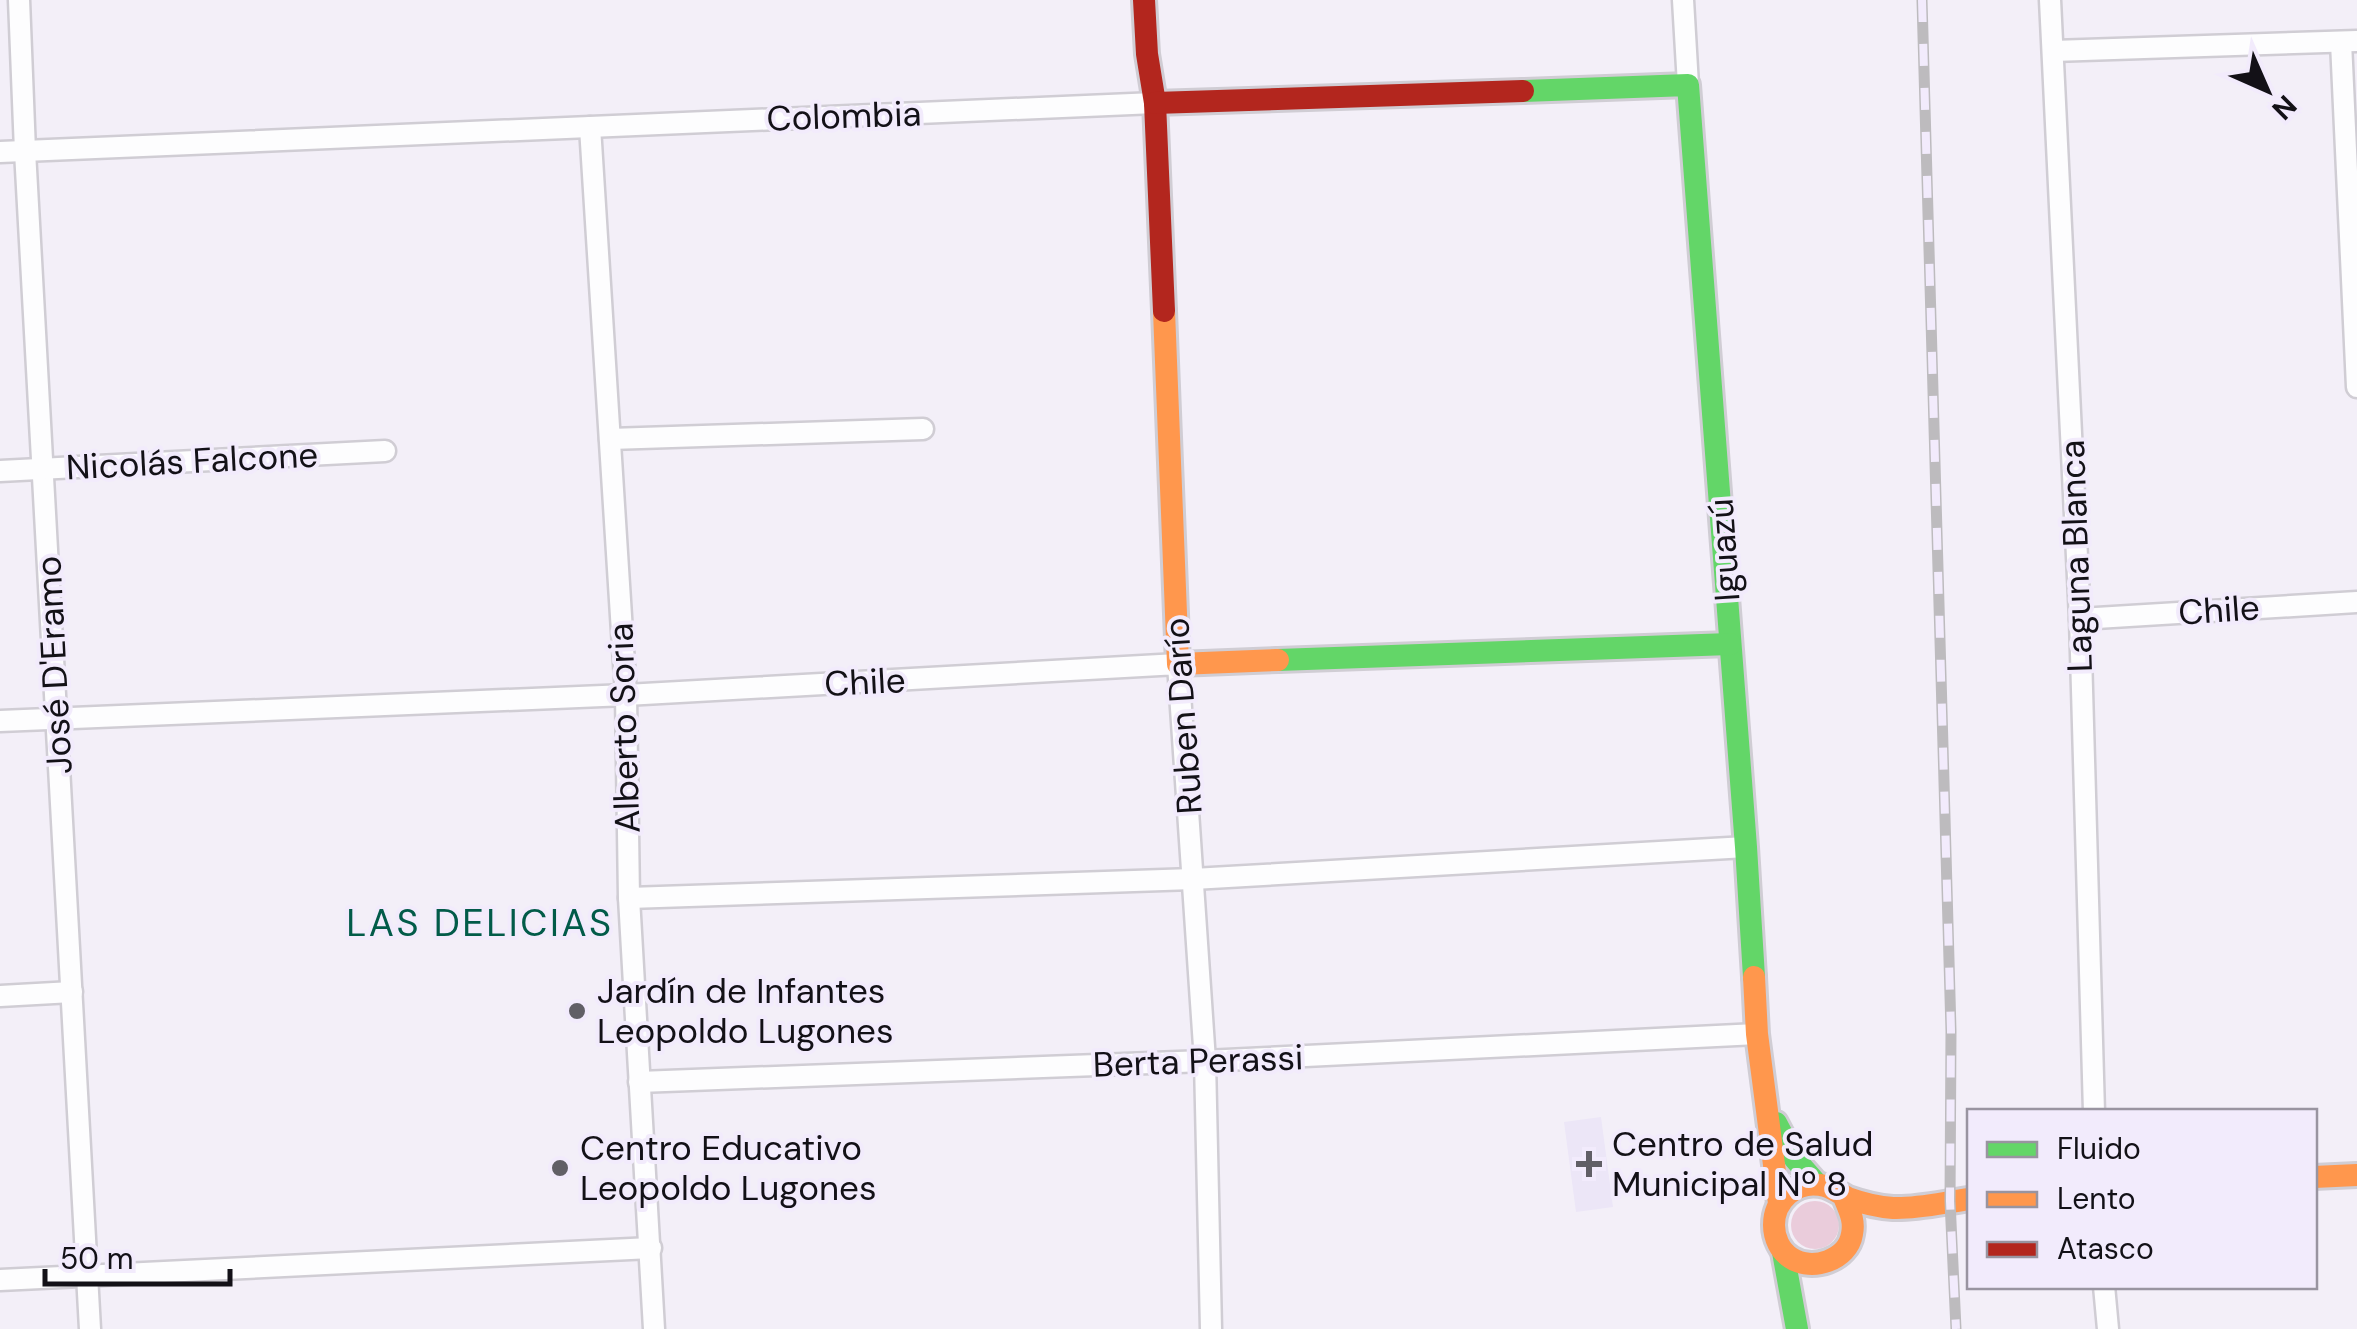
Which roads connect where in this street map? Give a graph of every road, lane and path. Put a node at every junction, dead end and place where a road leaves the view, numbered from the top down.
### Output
1 (19, 0) edge
2 (1144, 0) edge
3 (1160, 0) edge
4 (1683, 0) edge
5 (2050, 0) edge
6 (2349, 41) edge
7 (2052, 52) junction
8 (1688, 85) junction
9 (1155, 103) junction
10 (590, 127) junction
11 (26, 151) junction
12 (0, 152) edge
13 (2357, 387) edge
14 (923, 429) dead end
15 (610, 440) junction
16 (385, 450) dead end
17 (43, 469) junction
18 (0, 471) edge
19 (2357, 602) edge
20 (2080, 619) junction
21 (1730, 644) junction
22 (1178, 664) junction
23 (626, 695) junction
24 (56, 718) junction
25 (0, 721) edge
26 (1746, 847) junction
27 (1193, 879) junction
28 (629, 898) junction
29 (72, 992) junction
30 (0, 996) edge
31 (1757, 1034) junction
32 (1204, 1062) junction
33 (639, 1082) junction
34 (1764, 1101) junction
35 (2094, 1109) edge
36 (2357, 1175) edge
37 (2317, 1177) edge
38 (1817, 1184) junction
39 (1844, 1196) junction
40 (1960, 1200) edge
41 (1779, 1204) junction
42 (1869, 1232) junction
43 (650, 1248) junction
44 (1784, 1252) junction
45 (1827, 1263) junction
46 (87, 1274) junction
47 (0, 1280) edge
48 (2104, 1289) edge
49 (90, 1329) edge
50 (654, 1329) edge
51 (1211, 1329) edge
52 (1798, 1329) edge
53 (2108, 1329) edge

1 - 11 street, José D'Eramo
2 - 9 main road, Ruben Darío
3 - 9 main road, Ruben Darío
4 - 8 street, Iguazú
5 - 7 street, Laguna Blanca
6 - 7 street
6 - 13 street
7 - 20 street, Laguna Blanca
8 - 9 main road, Colombia
8 - 21 main road, Iguazú
9 - 10 street, Colombia
9 - 22 main road, Ruben Darío
10 - 11 street, Colombia
10 - 15 street, Alberto Soria
11 - 12 street, Colombia
11 - 17 street, José D'Eramo
14 - 15 street
15 - 23 street, Alberto Soria
16 - 17 street, Nicolás Falcone
17 - 18 street, Nicolás Falcone
17 - 24 street, José D'Eramo
19 - 20 street, Chile
20 - 35 street, Laguna Blanca
21 - 22 main road, Chile
21 - 26 main road, Iguazú
22 - 23 street, Chile
22 - 27 street, Ruben Darío
23 - 24 street, Chile
23 - 28 street, Alberto Soria
24 - 25 street, Chile
24 - 29 street, José D'Eramo
26 - 27 street
26 - 31 main road, Iguazú
27 - 28 street
27 - 32 street, Ruben Darío
28 - 33 street, Alberto Soria
29 - 30 street
29 - 46 street, José D'Eramo
31 - 32 street, Berta Perassi
31 - 34 main road, Iguazú
32 - 33 street, Berta Perassi
32 - 51 street, Ruben Darío
33 - 43 street, Alberto Soria
34 - 38 main road, Iguazú
34 - 41 main road, Iguazú
36 - 37 main road
38 - 39 main road
38 - 41 main road
39 - 40 main road
39 - 42 main road
40 - 42 main road
41 - 44 main road
42 - 45 main road
43 - 46 street
43 - 50 street, Alberto Soria
44 - 45 main road
44 - 52 main road
45 - 52 main road
46 - 47 street
46 - 49 street, José D'Eramo
48 - 53 street

